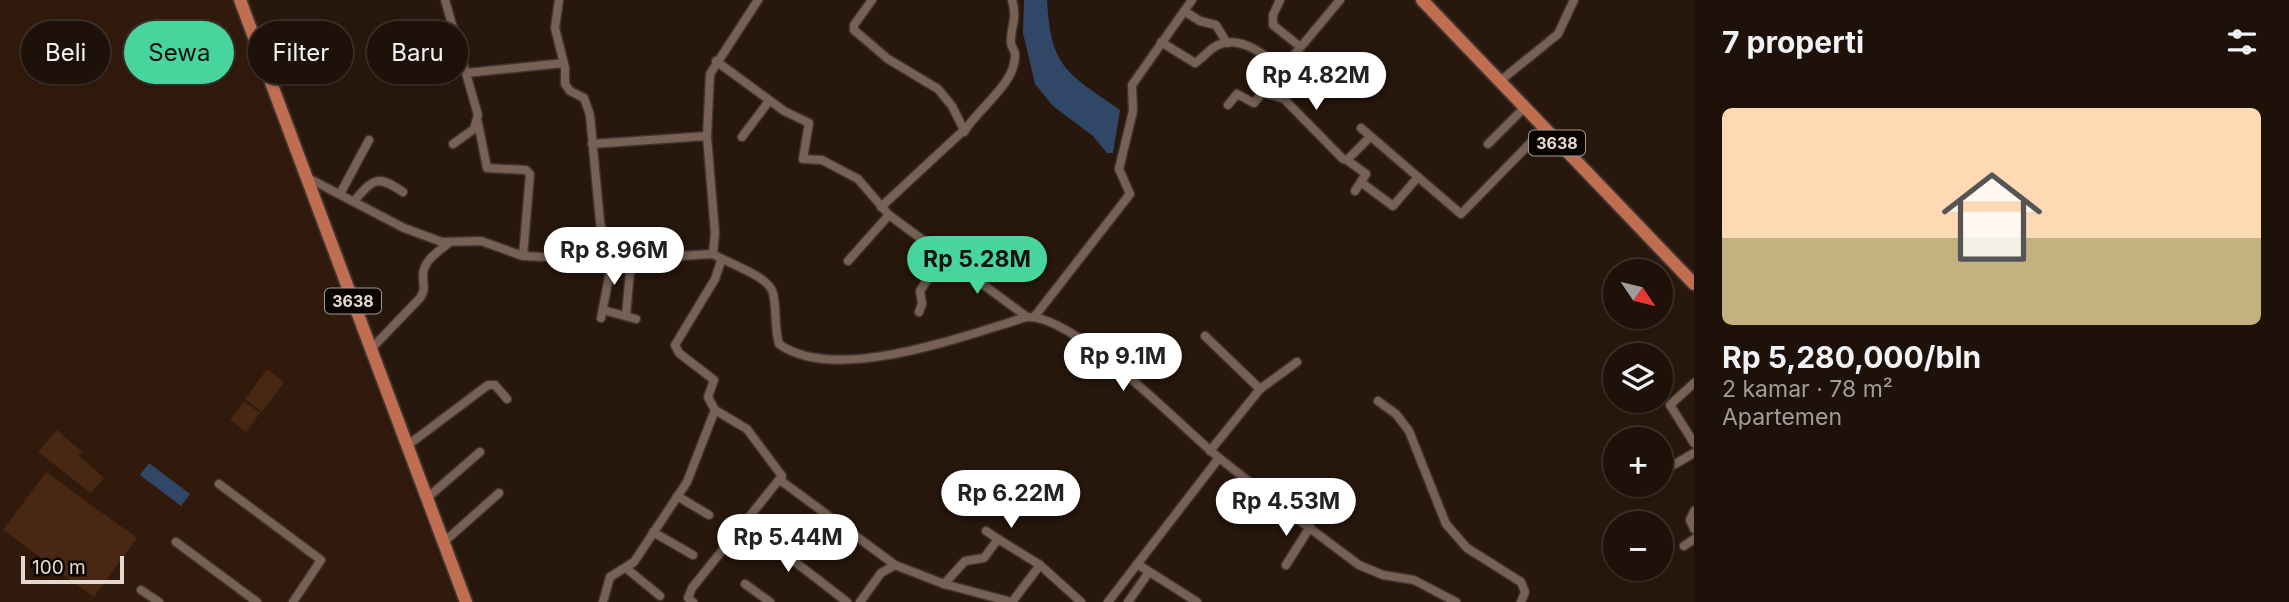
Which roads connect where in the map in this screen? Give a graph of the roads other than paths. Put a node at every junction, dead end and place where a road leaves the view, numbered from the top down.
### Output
1 (240, 0) edge
2 (445, 0) edge
3 (559, 0) edge
4 (872, 0) edge
5 (1012, 0) edge
6 (1192, 0) edge
7 (1280, 0) edge
8 (1340, 0) edge
9 (1422, 0) edge
10 (1574, 0) edge
11 (756, 1) edge
12 (1184, 10) junction
13 (451, 21) edge
14 (1161, 42) junction
15 (1227, 43) junction
16 (1298, 45) junction
17 (716, 61) junction
18 (564, 63) junction
19 (1281, 67) junction
20 (468, 73) edge
21 (468, 81) edge
22 (1500, 81) junction
23 (1262, 92) junction
24 (769, 101) junction
25 (1228, 105) dead end
26 (1524, 108) junction
27 (478, 123) junction
28 (1361, 128) dead end
29 (1544, 129) junction
30 (963, 132) junction
31 (707, 136) junction
32 (742, 137) dead end
33 (1370, 137) junction
34 (369, 140) dead end
35 (453, 144) dead end
36 (592, 144) junction
37 (1488, 144) dead end
38 (1347, 160) junction
39 (1418, 177) junction
40 (308, 178) junction
41 (1362, 183) junction
42 (1354, 191) dead end
43 (403, 192) dead end
44 (340, 194) junction
45 (355, 201) junction
46 (881, 207) junction
47 (889, 215) junction
48 (450, 242) junction
49 (713, 254) junction
50 (943, 255) junction
51 (523, 256) junction
52 (609, 260) junction
53 (631, 260) junction
54 (721, 261) junction
55 (848, 261) dead end
56 (1694, 284) edge
57 (919, 312) dead end
58 (626, 316) junction
59 (1031, 317) junction
60 (636, 319) dead end
61 (1205, 336) dead end
62 (371, 349) junction
63 (1297, 362) dead end
64 (1694, 383) edge
65 (1260, 389) junction
66 (508, 399) dead end
67 (1378, 401) dead end
68 (715, 410) junction
69 (1694, 443) edge
70 (408, 445) junction
71 (1210, 451) junction
72 (480, 452) dead end
73 (1694, 453) edge
74 (1219, 458) junction
75 (1673, 465) edge
76 (780, 480) junction
77 (219, 484) dead end
78 (499, 493) dead end
79 (677, 496) junction
80 (427, 499) junction
81 (1694, 511) edge
82 (709, 515) dead end
83 (746, 524) junction
84 (1310, 527) junction
85 (1694, 528) edge
86 (986, 531) dead end
87 (653, 532) junction
88 (998, 539) junction
89 (1694, 539) edge
90 (176, 542) dead end
91 (444, 542) junction
92 (1684, 546) dead end
93 (693, 555) dead end
94 (1137, 564) junction
95 (895, 565) junction
96 (1040, 565) junction
97 (1286, 565) dead end
98 (626, 568) junction
99 (1149, 572) junction
100 (745, 584) dead end
101 (944, 584) junction
102 (141, 590) dead end
103 (660, 596) dead end
104 (159, 602) edge
105 (257, 602) edge
106 (293, 602) edge
107 (466, 602) edge
108 (603, 602) edge
109 (693, 602) edge
110 (770, 602) edge
111 (847, 602) edge
112 (860, 602) edge
113 (1012, 602) edge
114 (1081, 602) edge
115 (1108, 602) edge
116 (1128, 602) edge
117 (1197, 602) edge
118 (1456, 602) edge
119 (1521, 602) edge

1 - 40 main road, 3638
2 - 13 street
3 - 18 street
4 - 30 street
5 - 30 street
6 - 12 street
7 - 16 street
8 - 16 street
9 - 22 main road, 3638
10 - 22 street
11 - 17 street
12 - 14 street
12 - 15 street
14 - 15 street
14 - 59 street
15 - 19 street
16 - 19 street
17 - 24 street
17 - 31 street
18 - 20 street
18 - 36 street
19 - 23 street
21 - 27 street
22 - 26 main road, 3638
23 - 25 street
23 - 38 street
24 - 32 street
24 - 46 street
26 - 29 main road, 3638
26 - 37 street
27 - 35 street
27 - 51 street
28 - 33 street
29 - 39 street
29 - 56 main road, 3638
30 - 46 street
31 - 36 street
31 - 49 street
33 - 38 street
33 - 39 street
34 - 44 street
36 - 52 street
38 - 41 street
39 - 41 street
40 - 44 street
40 - 62 main road, 3638
41 - 42 street
43 - 45 street
44 - 45 street
45 - 48 street
46 - 47 street
47 - 50 street
47 - 55 street
48 - 51 street
48 - 62 street
49 - 53 street
49 - 54 street
50 - 57 street
50 - 59 street
51 - 52 street
52 - 53 street
52 - 58 street
53 - 58 street
54 - 59 street
54 - 68 street
58 - 60 street
59 - 71 street
61 - 65 street
62 - 70 main road, 3638
63 - 65 street
64 - 69 street
65 - 71 street
66 - 70 street
67 - 119 street
68 - 76 street
68 - 79 street
70 - 80 main road, 3638
71 - 74 street
72 - 80 street
73 - 75 street
74 - 84 street
74 - 94 street
76 - 83 street
76 - 95 street
77 - 106 street
78 - 91 street
79 - 82 street
79 - 87 street
80 - 91 main road, 3638
81 - 85 street
83 - 109 street
83 - 111 street
84 - 97 street
84 - 118 street
86 - 88 street
87 - 93 street
87 - 98 street
88 - 96 street
88 - 101 street
89 - 92 street
90 - 105 street
91 - 107 main road, 3638
94 - 99 street
94 - 115 street
95 - 101 street
95 - 112 street
96 - 113 street
96 - 114 street
98 - 103 street
98 - 108 street
99 - 116 street
99 - 117 street
100 - 110 street
101 - 113 street
102 - 104 street

